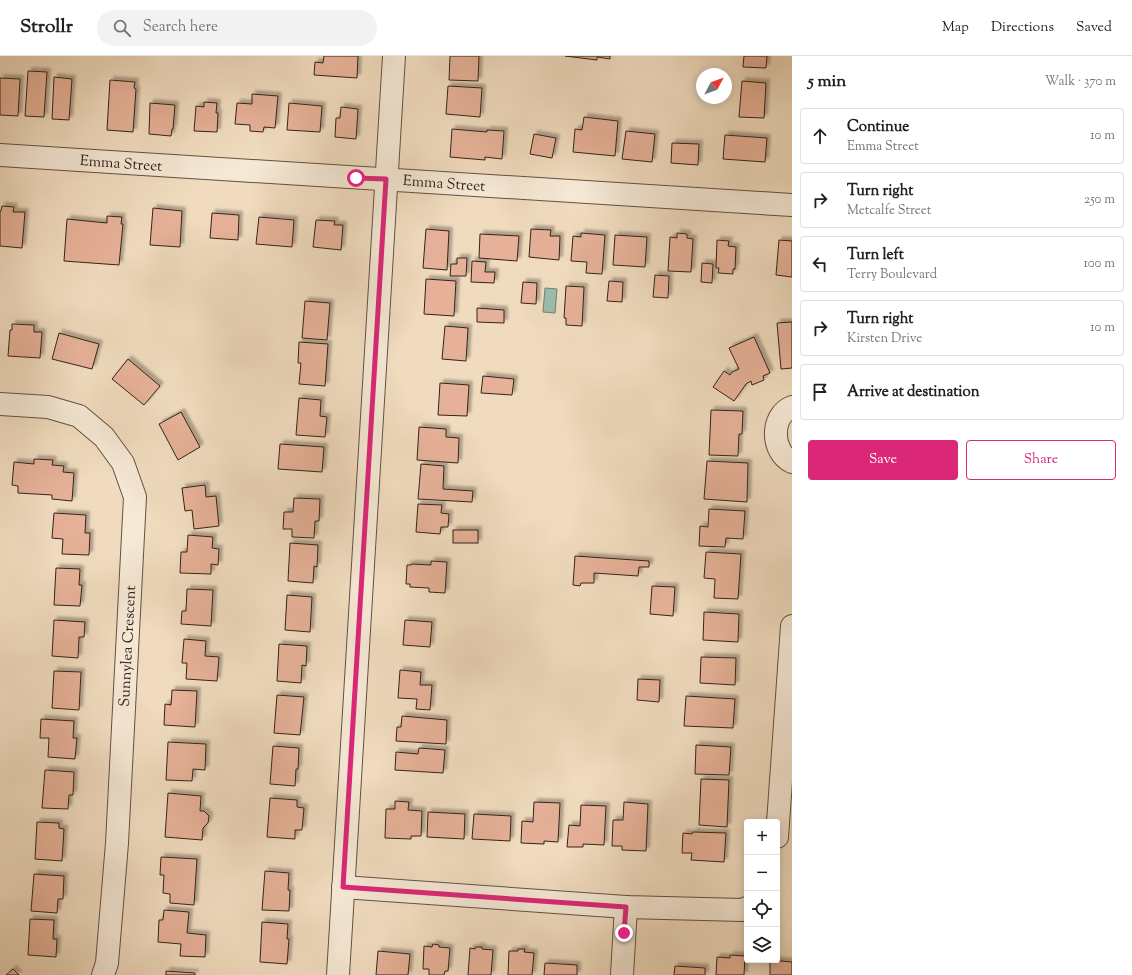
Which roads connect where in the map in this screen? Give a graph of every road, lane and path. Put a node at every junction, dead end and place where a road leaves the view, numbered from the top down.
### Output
1 (394, 56) edge
2 (0, 155) edge
3 (386, 179) junction
4 (792, 205) edge
5 (0, 404) edge
6 (792, 407) edge
7 (792, 462) edge
8 (792, 626) edge
9 (778, 819) edge
10 (343, 887) junction
11 (626, 907) junction
12 (744, 909) edge
13 (103, 975) edge
14 (338, 975) edge
15 (622, 975) edge

1 - 3 street
2 - 3 street, Emma Street
3 - 4 street, Emma Street
3 - 10 street
5 - 13 street, Sunnylea Crescent
6 - 7 street
8 - 9 street
10 - 11 street
10 - 14 street
11 - 12 street
11 - 15 street

